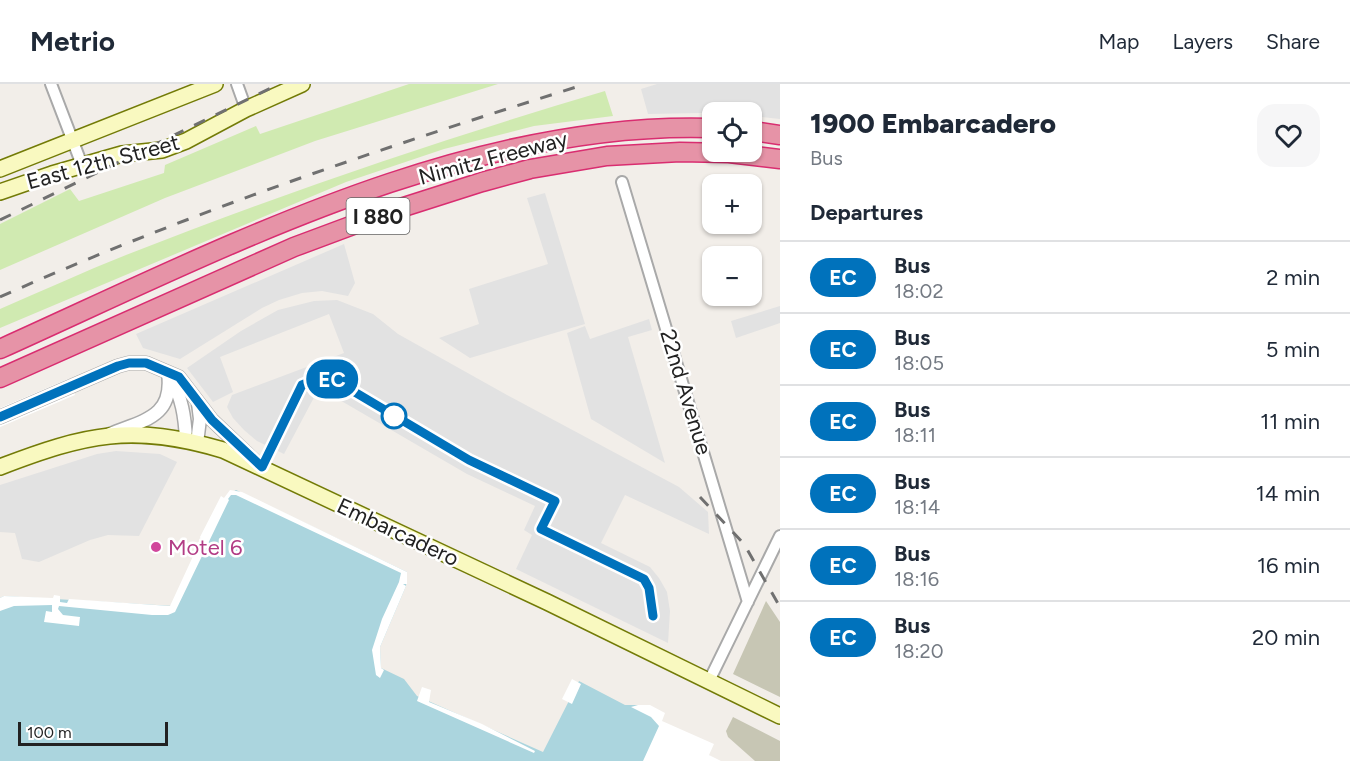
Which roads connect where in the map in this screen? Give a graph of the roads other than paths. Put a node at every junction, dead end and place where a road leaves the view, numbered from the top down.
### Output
1 (51, 84) edge
2 (215, 84) edge
3 (237, 84) edge
4 (302, 84) edge
5 (246, 109) junction
6 (702, 128) edge
7 (762, 132) edge
8 (780, 135) edge
9 (72, 141) junction
10 (780, 159) edge
11 (82, 165) junction
12 (0, 169) edge
13 (622, 182) dead end
14 (0, 192) edge
15 (0, 349) edge
16 (168, 374) junction
17 (0, 378) edge
18 (197, 399) junction
19 (0, 417) edge
20 (108, 435) junction
21 (191, 442) junction
22 (0, 467) edge
23 (262, 467) junction
24 (780, 536) edge
25 (748, 602) junction
26 (709, 681) junction
27 (780, 716) edge

1 - 9 street
2 - 9 main road, East 12th Street
3 - 5 street
4 - 5 main road, East 12th Street
5 - 11 main road, East 12th Street
6 - 15 highway, Nimitz Freeway / I 880
7 - 8 highway
9 - 11 street
9 - 12 main road, East 12th Street
10 - 17 highway, Nimitz Freeway / I 880
11 - 14 main road, East 12th Street
13 - 25 street, 22nd Avenue
16 - 18 street
16 - 19 street
16 - 20 street
16 - 21 street
18 - 21 street
18 - 23 street
20 - 21 main road, Embarcadero
20 - 22 main road, Embarcadero
21 - 23 main road, Embarcadero
23 - 26 main road, Embarcadero
24 - 25 street
25 - 26 street
26 - 27 main road, Embarcadero

